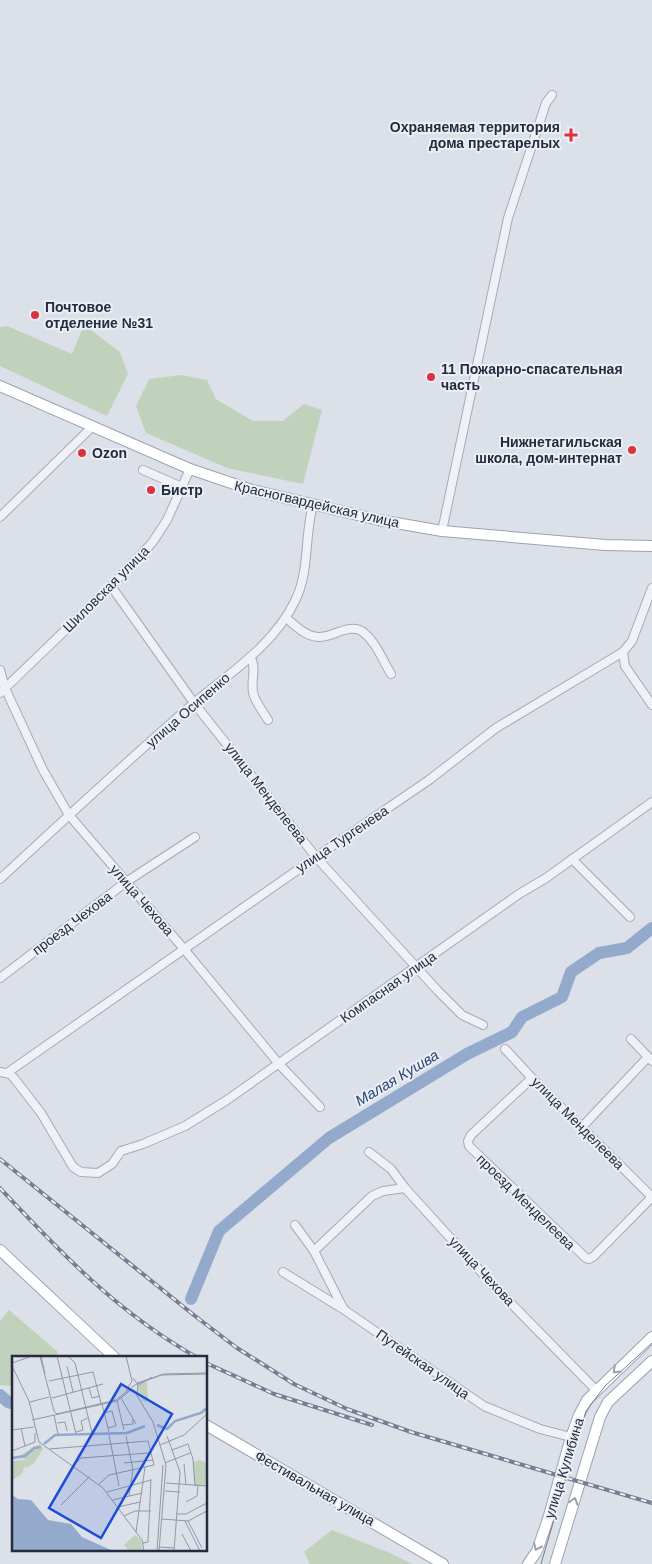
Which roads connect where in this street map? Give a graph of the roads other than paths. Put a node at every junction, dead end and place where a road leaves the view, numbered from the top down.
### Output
1 (552, 95) dead end
2 (2, 389) edge
3 (92, 427) junction
4 (190, 469) junction
5 (143, 470) dead end
6 (182, 487) junction
7 (313, 505) junction
8 (0, 517) edge
9 (442, 531) junction
10 (652, 546) edge
11 (111, 586) junction
12 (652, 588) edge
13 (286, 618) junction
14 (623, 652) junction
15 (250, 657) junction
16 (0, 670) edge
17 (391, 674) dead end
18 (3, 690) edge
19 (194, 703) junction
20 (652, 705) edge
21 (268, 720) dead end
22 (652, 802) edge
23 (70, 815) junction
24 (195, 837) dead end
25 (316, 857) junction
26 (572, 859) junction
27 (0, 879) edge
28 (126, 882) junction
29 (630, 916) dead end
30 (184, 949) junction
31 (416, 967) junction
32 (0, 978) edge
33 (483, 1025) dead end
34 (631, 1039) dead end
35 (505, 1048) dead end
36 (650, 1059) edge
37 (279, 1064) junction
38 (4, 1073) edge
39 (532, 1078) junction
40 (320, 1107) dead end
41 (582, 1127) junction
42 (369, 1152) dead end
43 (405, 1188) junction
44 (652, 1197) edge
45 (295, 1225) dead end
46 (0, 1250) edge
47 (314, 1251) junction
48 (284, 1272) dead end
49 (343, 1309) junction
50 (652, 1337) edge
51 (113, 1356) edge
52 (652, 1361) edge
53 (596, 1390) junction
54 (208, 1426) edge
55 (571, 1437) junction
56 (423, 1551) junction
57 (443, 1564) edge
58 (452, 1564) edge
59 (528, 1564) edge
60 (555, 1564) edge

1 - 9 street
2 - 3 main road, Красногвардейская улица
3 - 4 main road, Красногвардейская улица
3 - 8 street
4 - 6 street, Шиловская улица
4 - 7 main road, Красногвардейская улица
5 - 6 street
6 - 11 street, Шиловская улица
7 - 9 main road, Красногвардейская улица
7 - 13 street, улица Осипенко
9 - 10 main road, Красногвардейская улица
11 - 18 street, Шиловская улица
11 - 19 street, улица Менделеева
12 - 14 street, улица Тургенева
13 - 15 street, улица Осипенко
13 - 17 street
14 - 20 street
14 - 25 street, улица Тургенева
15 - 19 street, улица Осипенко
15 - 21 street
16 - 18 street, улица Чехова
18 - 23 street, улица Чехова
19 - 23 street, улица Осипенко
19 - 25 street, улица Менделеева
22 - 26 street, Компасная улица
23 - 27 street, улица Осипенко
23 - 28 street, улица Чехова
24 - 28 street, проезд Чехова
25 - 30 street, улица Тургенева
25 - 31 street, улица Менделеева
26 - 29 street
26 - 31 street, Компасная улица
28 - 30 street, улица Чехова
28 - 32 street, проезд Чехова
30 - 37 street, улица Чехова
30 - 38 street, улица Тургенева
31 - 33 street, улица Менделеева
31 - 37 street, Компасная улица
34 - 36 street
35 - 39 street, улица Менделеева
36 - 41 street
37 - 38 street, Компасная улица
37 - 40 street, улица Чехова
39 - 41 street, улица Менделеева
39 - 44 street, проезд Менделеева
41 - 44 street, улица Менделеева
42 - 43 street, улица Чехова
43 - 47 street
43 - 53 street, улица Чехова
45 - 47 street
46 - 51 main road
47 - 49 street
48 - 49 street, Путейская улица
49 - 55 street, Путейская улица
50 -> 53 main road, улица Кулибина
60 -> 52 main road, улица Кулибина
53 - 55 main road, улица Кулибина
54 - 56 main road, Фестивальная улица
55 -> 59 main road, улица Кулибина
56 - 57 main road, Фестивальная улица
56 - 58 main road, Фестивальная улица

